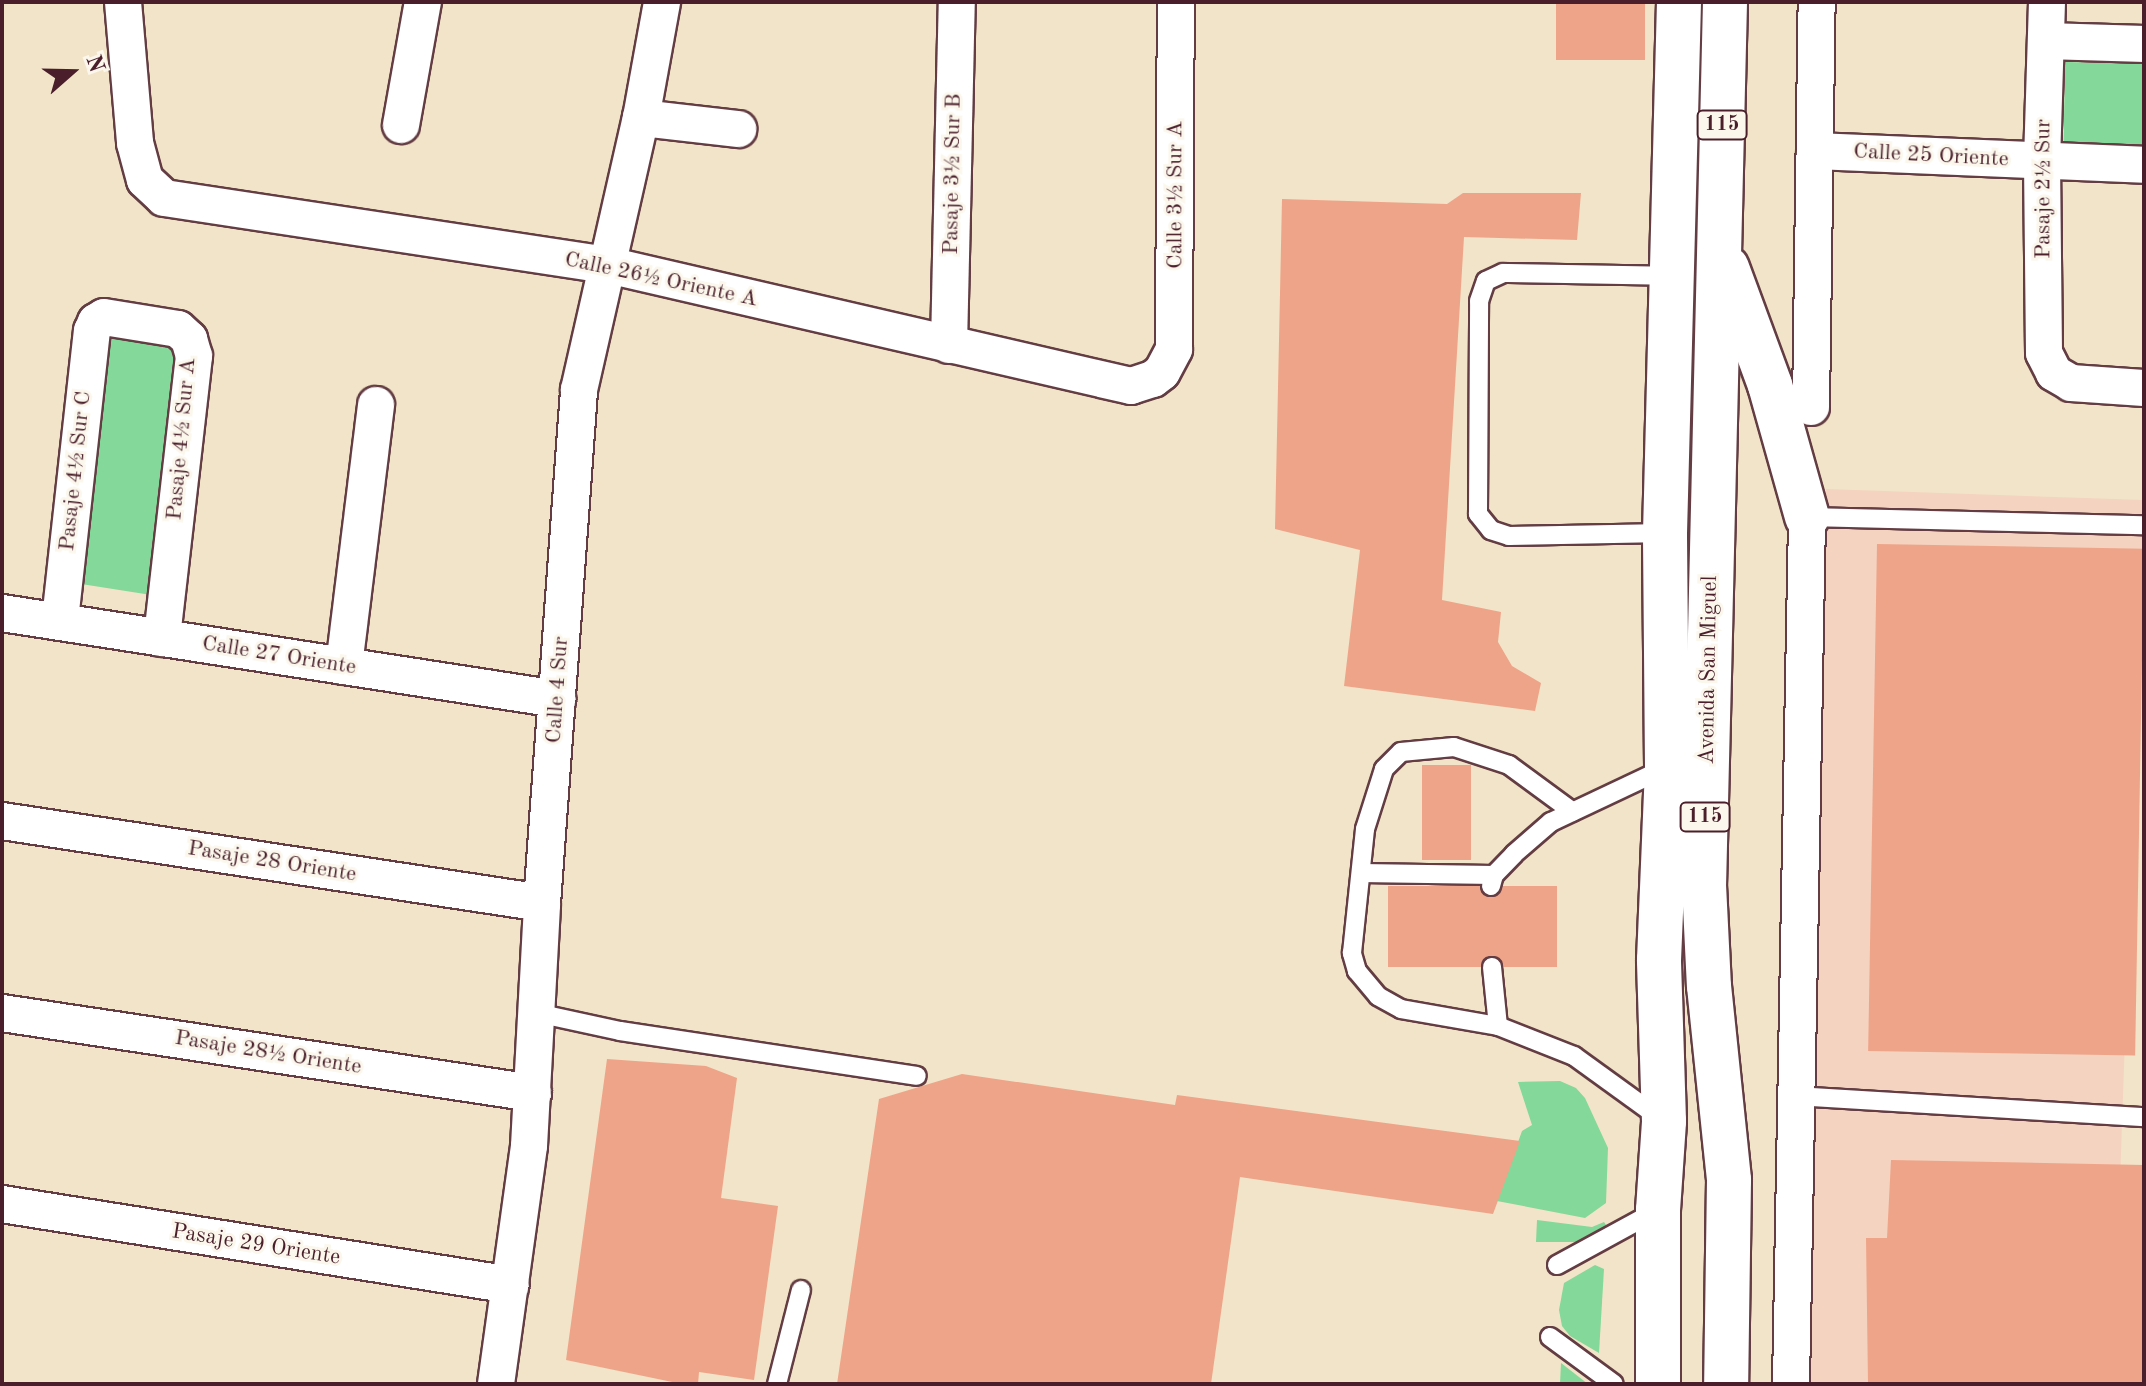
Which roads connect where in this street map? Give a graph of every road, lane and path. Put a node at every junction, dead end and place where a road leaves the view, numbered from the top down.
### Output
1 (123, 2) edge
2 (423, 2) edge
3 (662, 2) edge
4 (957, 2) edge
5 (1176, 2) edge
6 (1679, 2) edge
7 (1725, 2) edge
8 (1817, 2) edge
9 (2047, 2) edge
10 (2047, 41) junction
11 (2144, 44) edge
12 (641, 118) junction
13 (401, 125) dead end
14 (738, 129) dead end
15 (1815, 151) junction
16 (2042, 161) junction
17 (2144, 165) edge
18 (1719, 249) junction
19 (608, 265) junction
20 (1671, 276) junction
21 (96, 322) joint
22 (949, 345) junction
23 (1153, 379) joint
24 (2144, 388) edge
25 (376, 405) dead end
26 (1811, 407) dead end
27 (1807, 517) junction
28 (2144, 525) edge
29 (1665, 533) junction
30 (2, 613) edge
31 (60, 620) junction
32 (162, 638) junction
33 (344, 666) junction
34 (557, 699) junction
35 (1667, 766) junction
36 (1573, 812) junction
37 (2, 821) edge
38 (1361, 873) junction
39 (542, 903) junction
40 (1492, 967) dead end
41 (2, 1013) edge
42 (537, 1013) junction
43 (1498, 1026) junction
44 (917, 1076) dead end
45 (533, 1093) junction
46 (1796, 1096) junction
47 (2144, 1117) edge
48 (1664, 1121) junction
49 (2, 1204) edge
50 (1658, 1210) junction
51 (1557, 1265) dead end
52 (511, 1285) junction
53 (801, 1290) dead end
54 (1550, 1337) dead end
55 (496, 1384) edge
56 (777, 1384) edge
57 (1614, 1384) edge
58 (1658, 1384) edge
59 (1726, 1384) edge
60 (1791, 1384) edge

1 - 19 street, Calle 26½ Oriente A
2 - 13 street
3 - 12 street, Calle 4 Sur
4 - 22 street, Pasaje 3½ Sur B
5 - 23 street, Calle 3½ Sur A
6 - 20 highway, Avenida San Miguel / 115
7 - 18 highway, Avenida San Miguel / 115
8 - 15 street
9 - 10 street, Pasaje 2½ Sur
10 - 11 street
10 - 16 street, Pasaje 2½ Sur
12 - 14 street
12 - 19 street, Calle 4 Sur
15 - 16 street, Calle 25 Oriente
15 - 26 street
16 - 17 street, Calle 25 Oriente
16 - 24 street, Pasaje 2½ Sur
18 - 27 highway
18 - 59 highway, Avenida San Miguel / 115
19 - 22 street, Calle 26½ Oriente A
19 - 34 street, Calle 4 Sur
20 - 29 highway, Avenida San Miguel / 115
20 - 29 lane
21 - 31 street, Pasaje 4½ Sur C
21 - 32 street, Pasaje 4½ Sur A
22 - 23 street, Calle 26½ Oriente A
25 - 33 street
27 - 28 lane
27 - 46 street
29 - 35 highway, Avenida San Miguel / 115
30 - 31 street, Calle 27 Oriente
31 - 32 street, Calle 27 Oriente
32 - 33 street, Calle 27 Oriente
33 - 34 street, Calle 27 Oriente
34 - 39 street, Calle 4 Sur
35 - 36 lane
35 - 48 highway, Avenida San Miguel / 115
36 - 38 lane
36 - 38 lane
37 - 39 street, Pasaje 28 Oriente
38 - 43 lane
39 - 42 street, Calle 4 Sur
40 - 43 lane
41 - 45 street, Pasaje 28½ Oriente
42 - 44 lane
42 - 45 street, Calle 4 Sur
43 - 48 lane
45 - 52 street, Calle 4 Sur
46 - 47 lane
46 - 60 street
48 - 50 highway, Avenida San Miguel / 115
49 - 52 street, Pasaje 29 Oriente
50 - 51 lane
50 - 58 highway, Avenida San Miguel / 115
52 - 55 street, Calle 4 Sur
53 - 56 lane
54 - 57 lane

